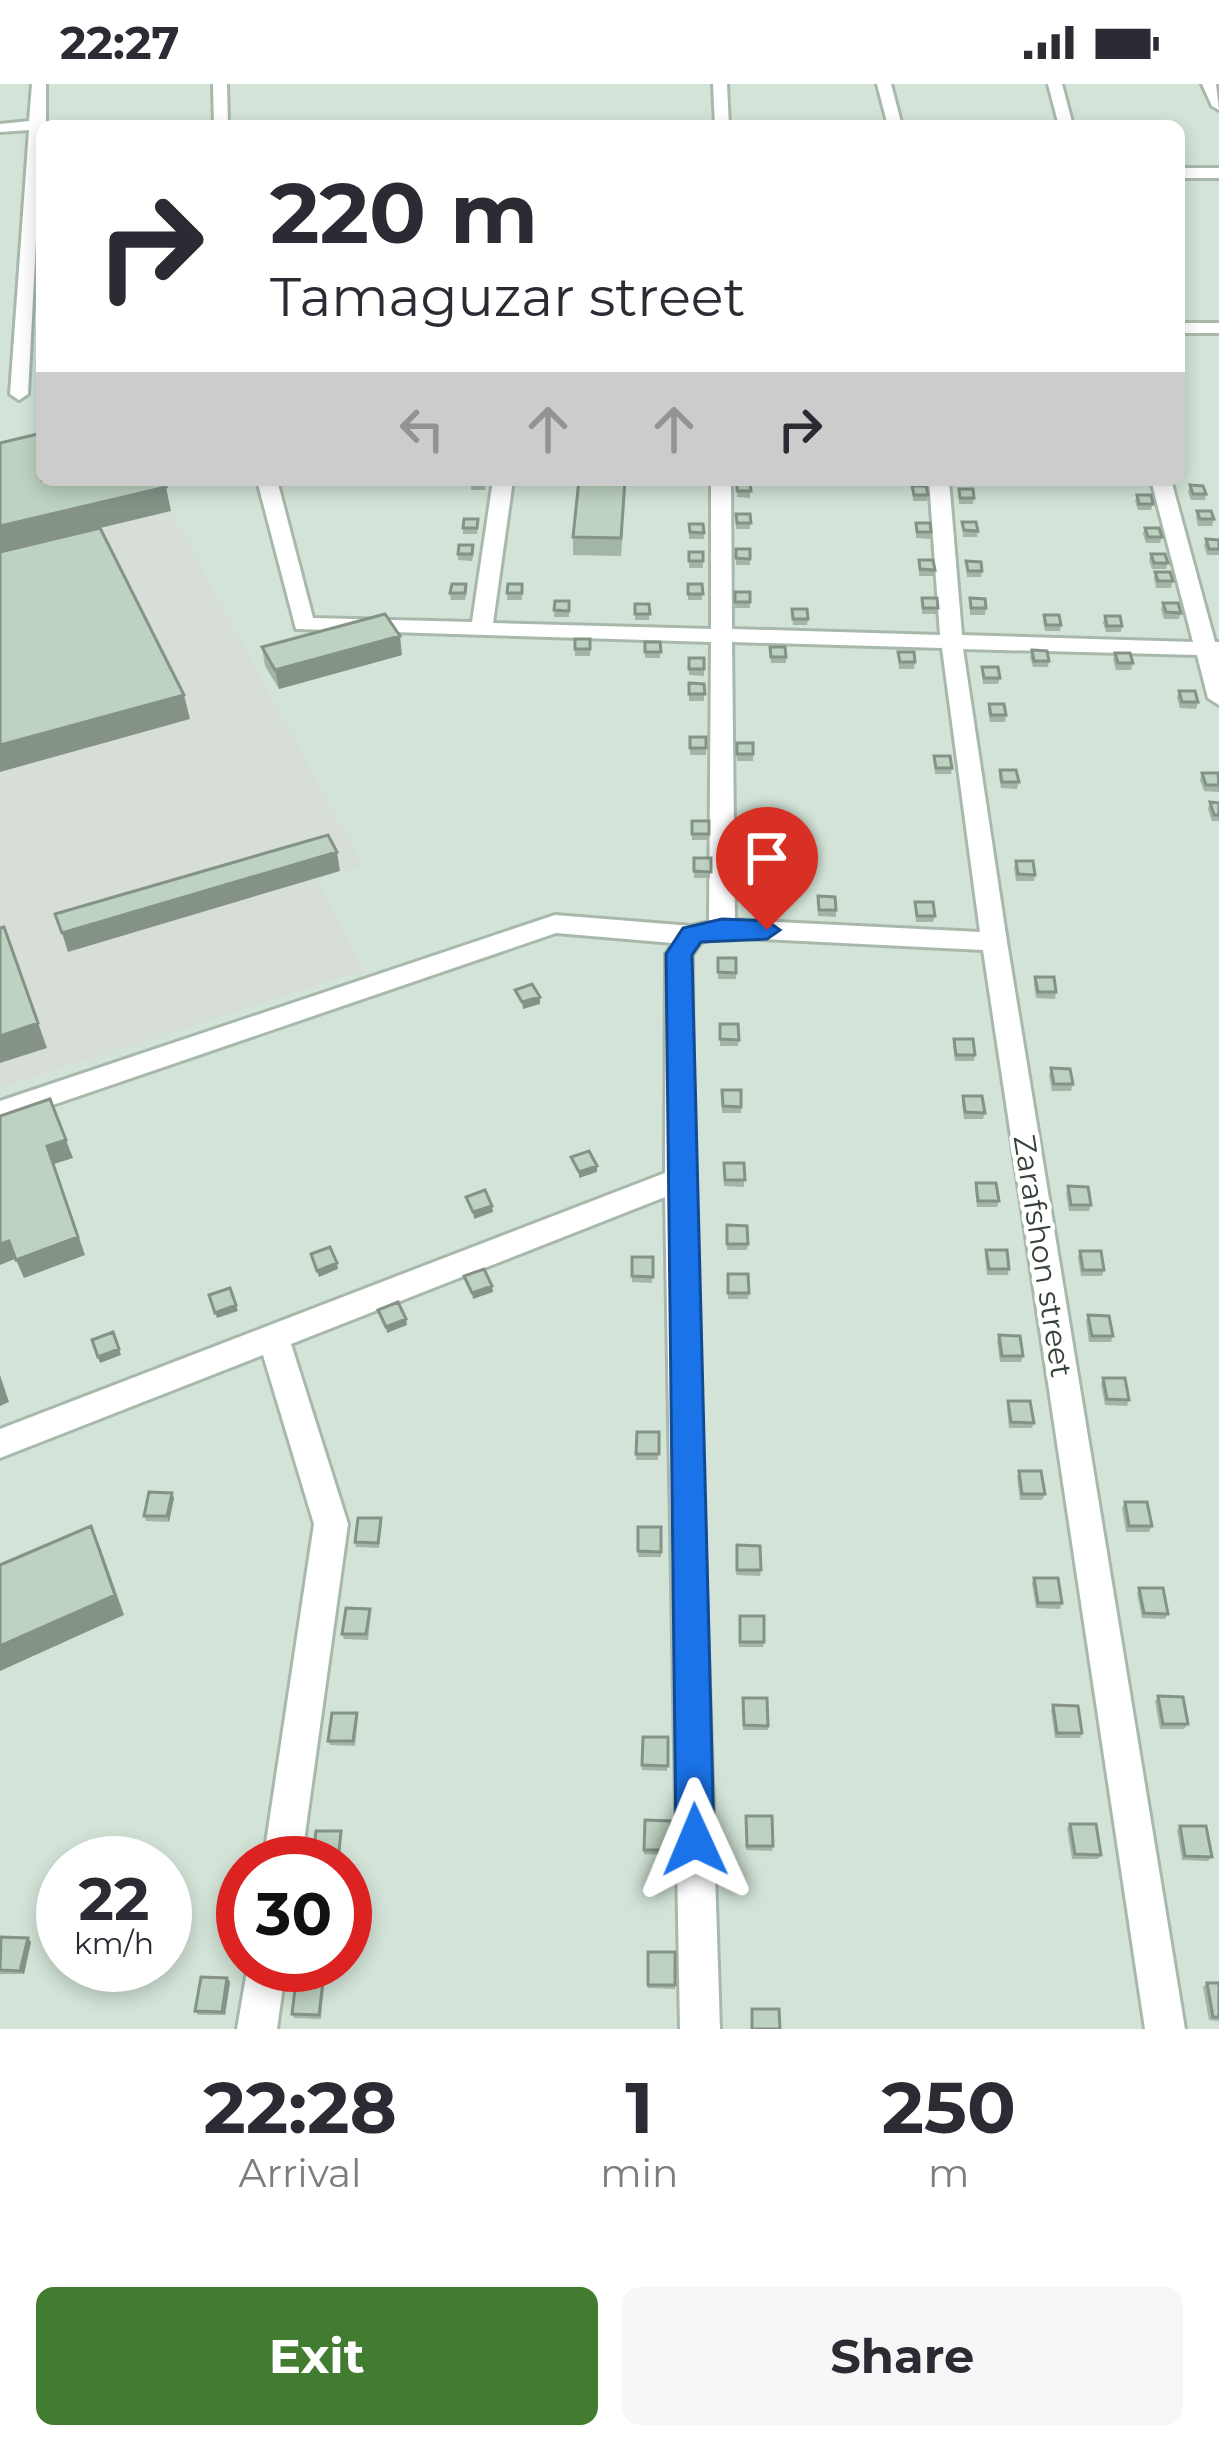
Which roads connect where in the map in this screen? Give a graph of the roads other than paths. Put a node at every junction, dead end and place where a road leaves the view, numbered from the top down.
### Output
1 (39, 84) edge
2 (220, 84) edge
3 (720, 84) edge
4 (884, 84) edge
5 (1055, 84) edge
6 (1209, 84) edge
7 (1219, 106) edge
8 (39, 120) edge
9 (221, 120) edge
10 (722, 120) edge
11 (893, 120) edge
12 (1064, 120) edge
13 (36, 125) edge
14 (0, 128) edge
15 (1185, 172) edge
16 (1219, 172) edge
17 (36, 201) edge
18 (0, 292) edge
19 (32, 302) edge
20 (1185, 328) edge
21 (1219, 328) edge
22 (19, 394) dead end
23 (269, 486) edge
24 (502, 486) edge
25 (721, 486) edge
26 (939, 486) edge
27 (1163, 486) edge
28 (481, 631) junction
29 (718, 638) junction
30 (952, 645) junction
31 (1212, 649) edge
32 (1219, 698) edge
33 (707, 931) junction
34 (994, 942) junction
35 (0, 1112) edge
36 (679, 1179) junction
37 (273, 1336) junction
38 (0, 1444) edge
39 (285, 1836) edge
40 (262, 1992) edge
41 (257, 2029) edge
42 (700, 2029) edge
43 (1165, 2029) edge

1 - 8 street
2 - 9 street
3 - 10 street
4 - 11 street
5 - 12 street
6 - 7 street
13 - 14 street
15 - 16 street
17 - 19 street
18 - 19 street
19 - 22 street
20 - 21 street
23 - 28 street
24 - 28 street
25 - 29 street
26 - 30 street, Zarafshon street
27 - 31 street
28 - 29 street
29 - 30 street
29 - 33 street
30 - 31 street
30 - 34 street, Zarafshon street
31 - 32 street
33 - 34 street
33 - 35 street
33 - 36 street
34 - 43 street, Zarafshon street
36 - 37 street
36 - 42 street
37 - 38 street
37 - 39 street
40 - 41 street

